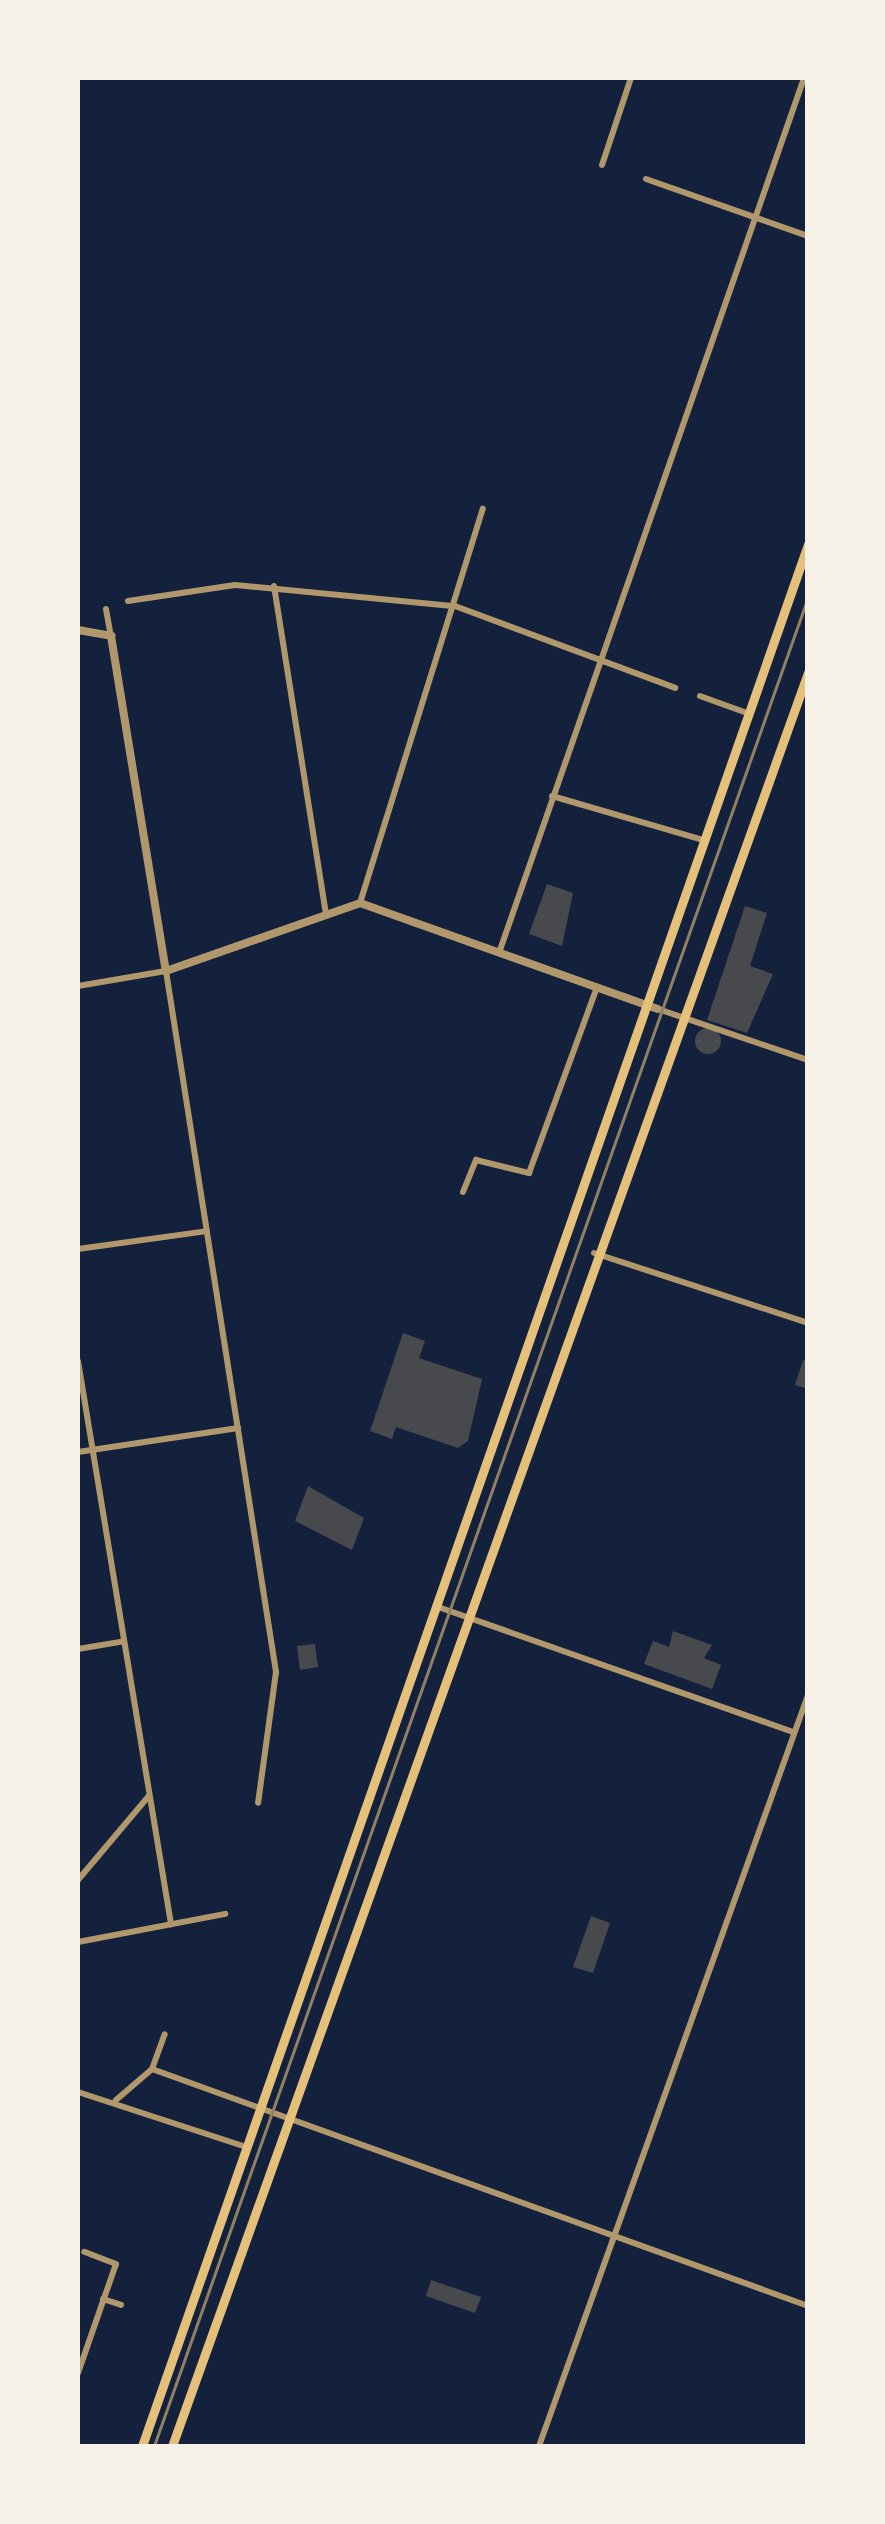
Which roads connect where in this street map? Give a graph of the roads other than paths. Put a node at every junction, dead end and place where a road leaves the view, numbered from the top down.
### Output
1 (631, 78) edge
2 (804, 78) edge
3 (602, 166) dead end
4 (646, 178) dead end
5 (757, 218) junction
6 (808, 236) edge
7 (484, 509) dead end
8 (808, 544) edge
9 (274, 586) junction
10 (128, 601) dead end
11 (455, 606) junction
12 (106, 608) dead end
13 (78, 630) edge
14 (111, 636) junction
15 (598, 660) junction
16 (808, 672) edge
17 (675, 688) dead end
18 (700, 696) dead end
19 (747, 712) junction
20 (552, 796) junction
21 (703, 840) junction
22 (360, 903) junction
23 (326, 916) junction
24 (500, 950) junction
25 (166, 971) junction
26 (78, 986) edge
27 (597, 987) junction
28 (646, 1005) junction
29 (658, 1009) joint
30 (684, 1018) junction
31 (808, 1060) edge
32 (463, 1192) dead end
33 (207, 1230) junction
34 (78, 1249) edge
35 (594, 1253) junction
36 (808, 1323) edge
37 (78, 1362) edge
38 (238, 1428) junction
39 (93, 1450) junction
40 (78, 1452) edge
41 (440, 1608) junction
42 (465, 1617) junction
43 (120, 1642) junction
44 (78, 1648) edge
45 (808, 1694) edge
46 (794, 1732) junction
47 (148, 1797) junction
48 (258, 1803) dead end
49 (78, 1880) edge
50 (225, 1914) dead end
51 (171, 1924) junction
52 (78, 1942) edge
53 (164, 2034) dead end
54 (152, 2070) junction
55 (78, 2092) edge
56 (116, 2100) junction
57 (261, 2112) junction
58 (286, 2121) junction
59 (249, 2148) junction
60 (614, 2238) junction
61 (84, 2252) dead end
62 (103, 2299) junction
63 (122, 2305) dead end
64 (808, 2306) edge
65 (78, 2373) edge
66 (142, 2446) edge
67 (172, 2446) edge
68 (539, 2446) edge

1 - 3 street
2 - 5 street
4 - 5 street
5 - 6 street
5 - 15 street
7 - 11 street
8 - 19 main road
9 - 10 street
9 - 11 street
9 - 23 street
11 - 15 street
11 - 22 street
12 - 14 street
13 - 14 street
14 - 25 street
15 - 17 street
15 - 20 street
16 - 30 main road
18 - 19 street
19 - 21 main road
20 - 21 street
20 - 24 street
21 - 28 main road
22 - 23 street
22 - 24 street
23 - 25 street
24 - 27 street
25 - 26 street
25 - 33 street
27 - 28 street
27 - 32 street
28 - 29 street
28 - 41 main road
29 - 30 street
30 - 31 street
30 - 35 main road
33 - 34 street
33 - 38 street
35 - 36 street
35 - 42 main road
37 - 39 street
38 - 39 street
38 - 48 street
39 - 40 street
39 - 43 street
41 - 42 street
41 - 57 main road
42 - 46 street
42 - 58 main road
43 - 44 street
43 - 47 street
45 - 46 street
46 - 60 street
47 - 49 street
47 - 51 street
50 - 51 street
51 - 52 street
53 - 54 street
54 - 56 street
54 - 57 street
55 - 56 street
56 - 59 street
57 - 58 street
57 - 59 main road
58 - 60 street
58 - 67 main road
59 - 66 main road
60 - 64 street
60 - 68 street
61 - 62 street
62 - 63 street
62 - 65 street

